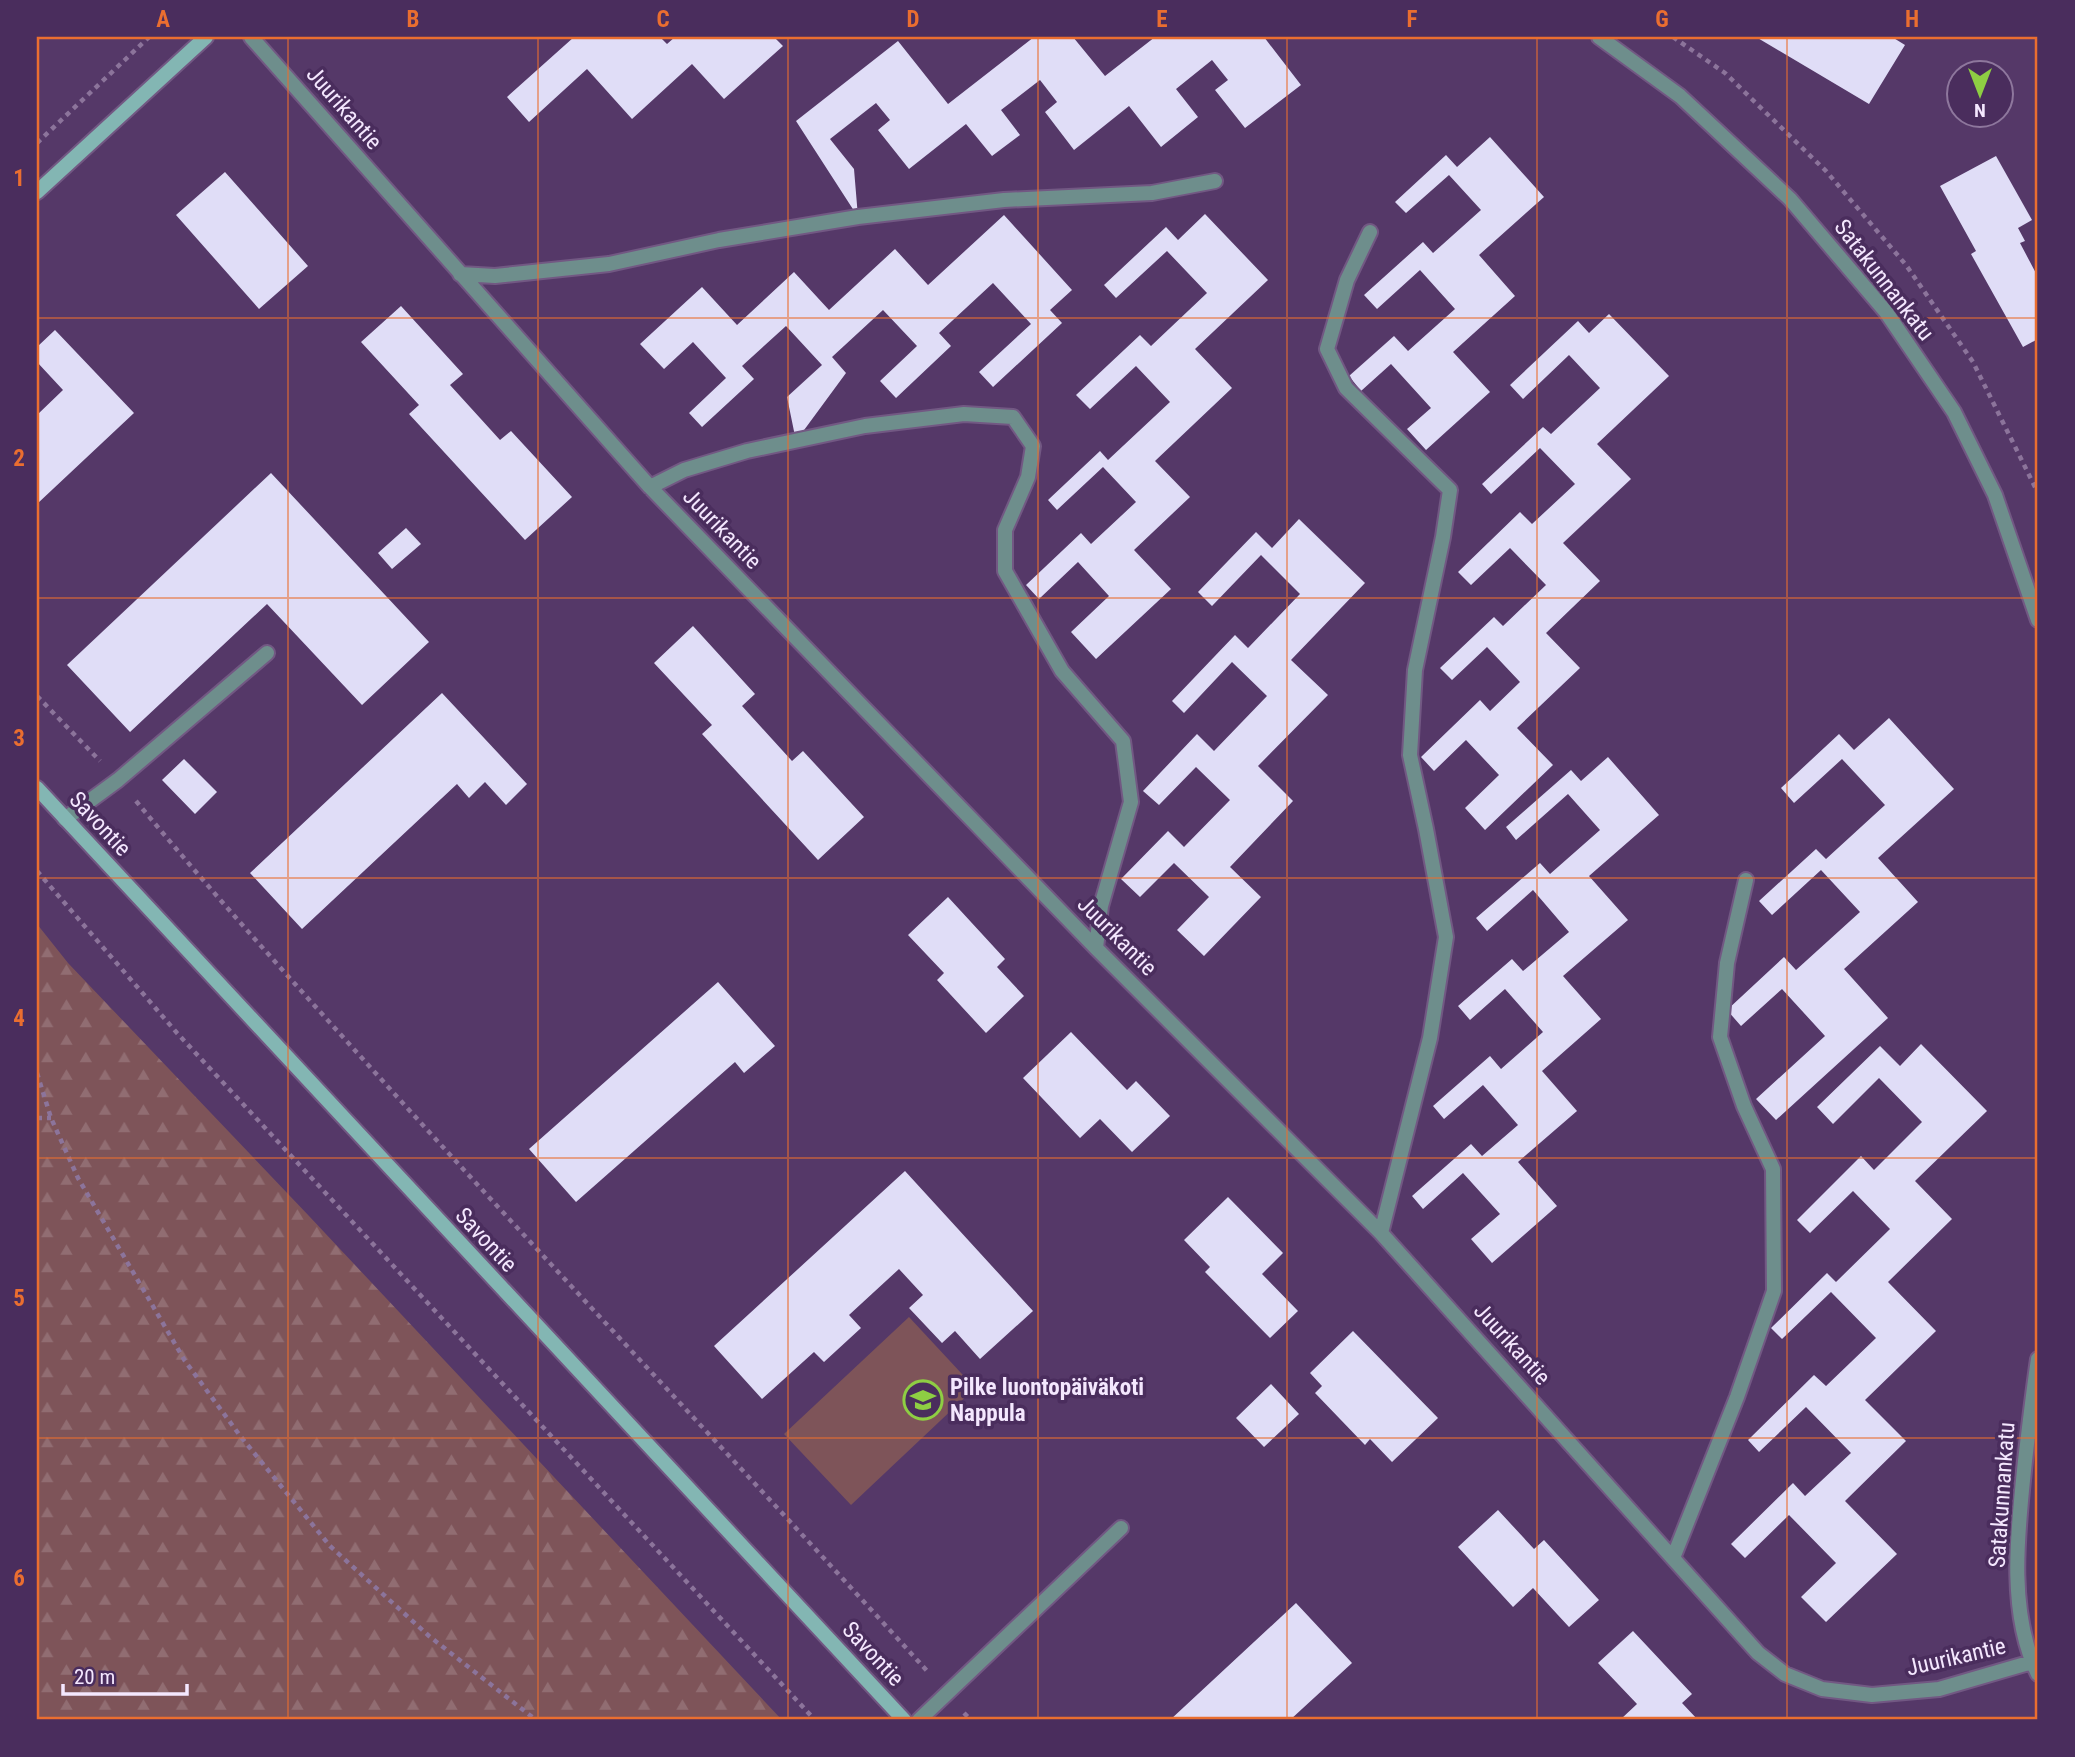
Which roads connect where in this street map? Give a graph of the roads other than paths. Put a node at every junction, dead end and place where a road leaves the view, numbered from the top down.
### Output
1 (206, 37) edge
2 (251, 37) edge
3 (1599, 37) edge
4 (1215, 181) dead end
5 (37, 192) edge
6 (1370, 232) dead end
7 (460, 274) junction
8 (650, 487) junction
9 (2038, 620) edge
10 (267, 653) dead end
11 (37, 788) edge
12 (65, 819) junction
13 (1746, 880) dead end
14 (1096, 948) junction
15 (1381, 1233) junction
16 (2038, 1359) edge
17 (1121, 1528) dead end
18 (1673, 1558) junction
19 (2035, 1668) edge
20 (904, 1720) edge
21 (919, 1720) edge

1 - 5 street
2 - 7 street, Juurikantie
3 - 9 street, Satakunnankatu
4 - 7 street
6 - 15 street
7 - 8 street, Juurikantie
8 - 14 street, Juurikantie
8 - 14 street
10 - 12 street
11 - 12 street, Savontie
12 - 20 street, Savontie
13 - 18 street
14 - 15 street, Juurikantie
15 - 18 street, Juurikantie
16 - 19 street, Satakunnankatu
17 - 21 street
18 - 19 street, Juurikantie

